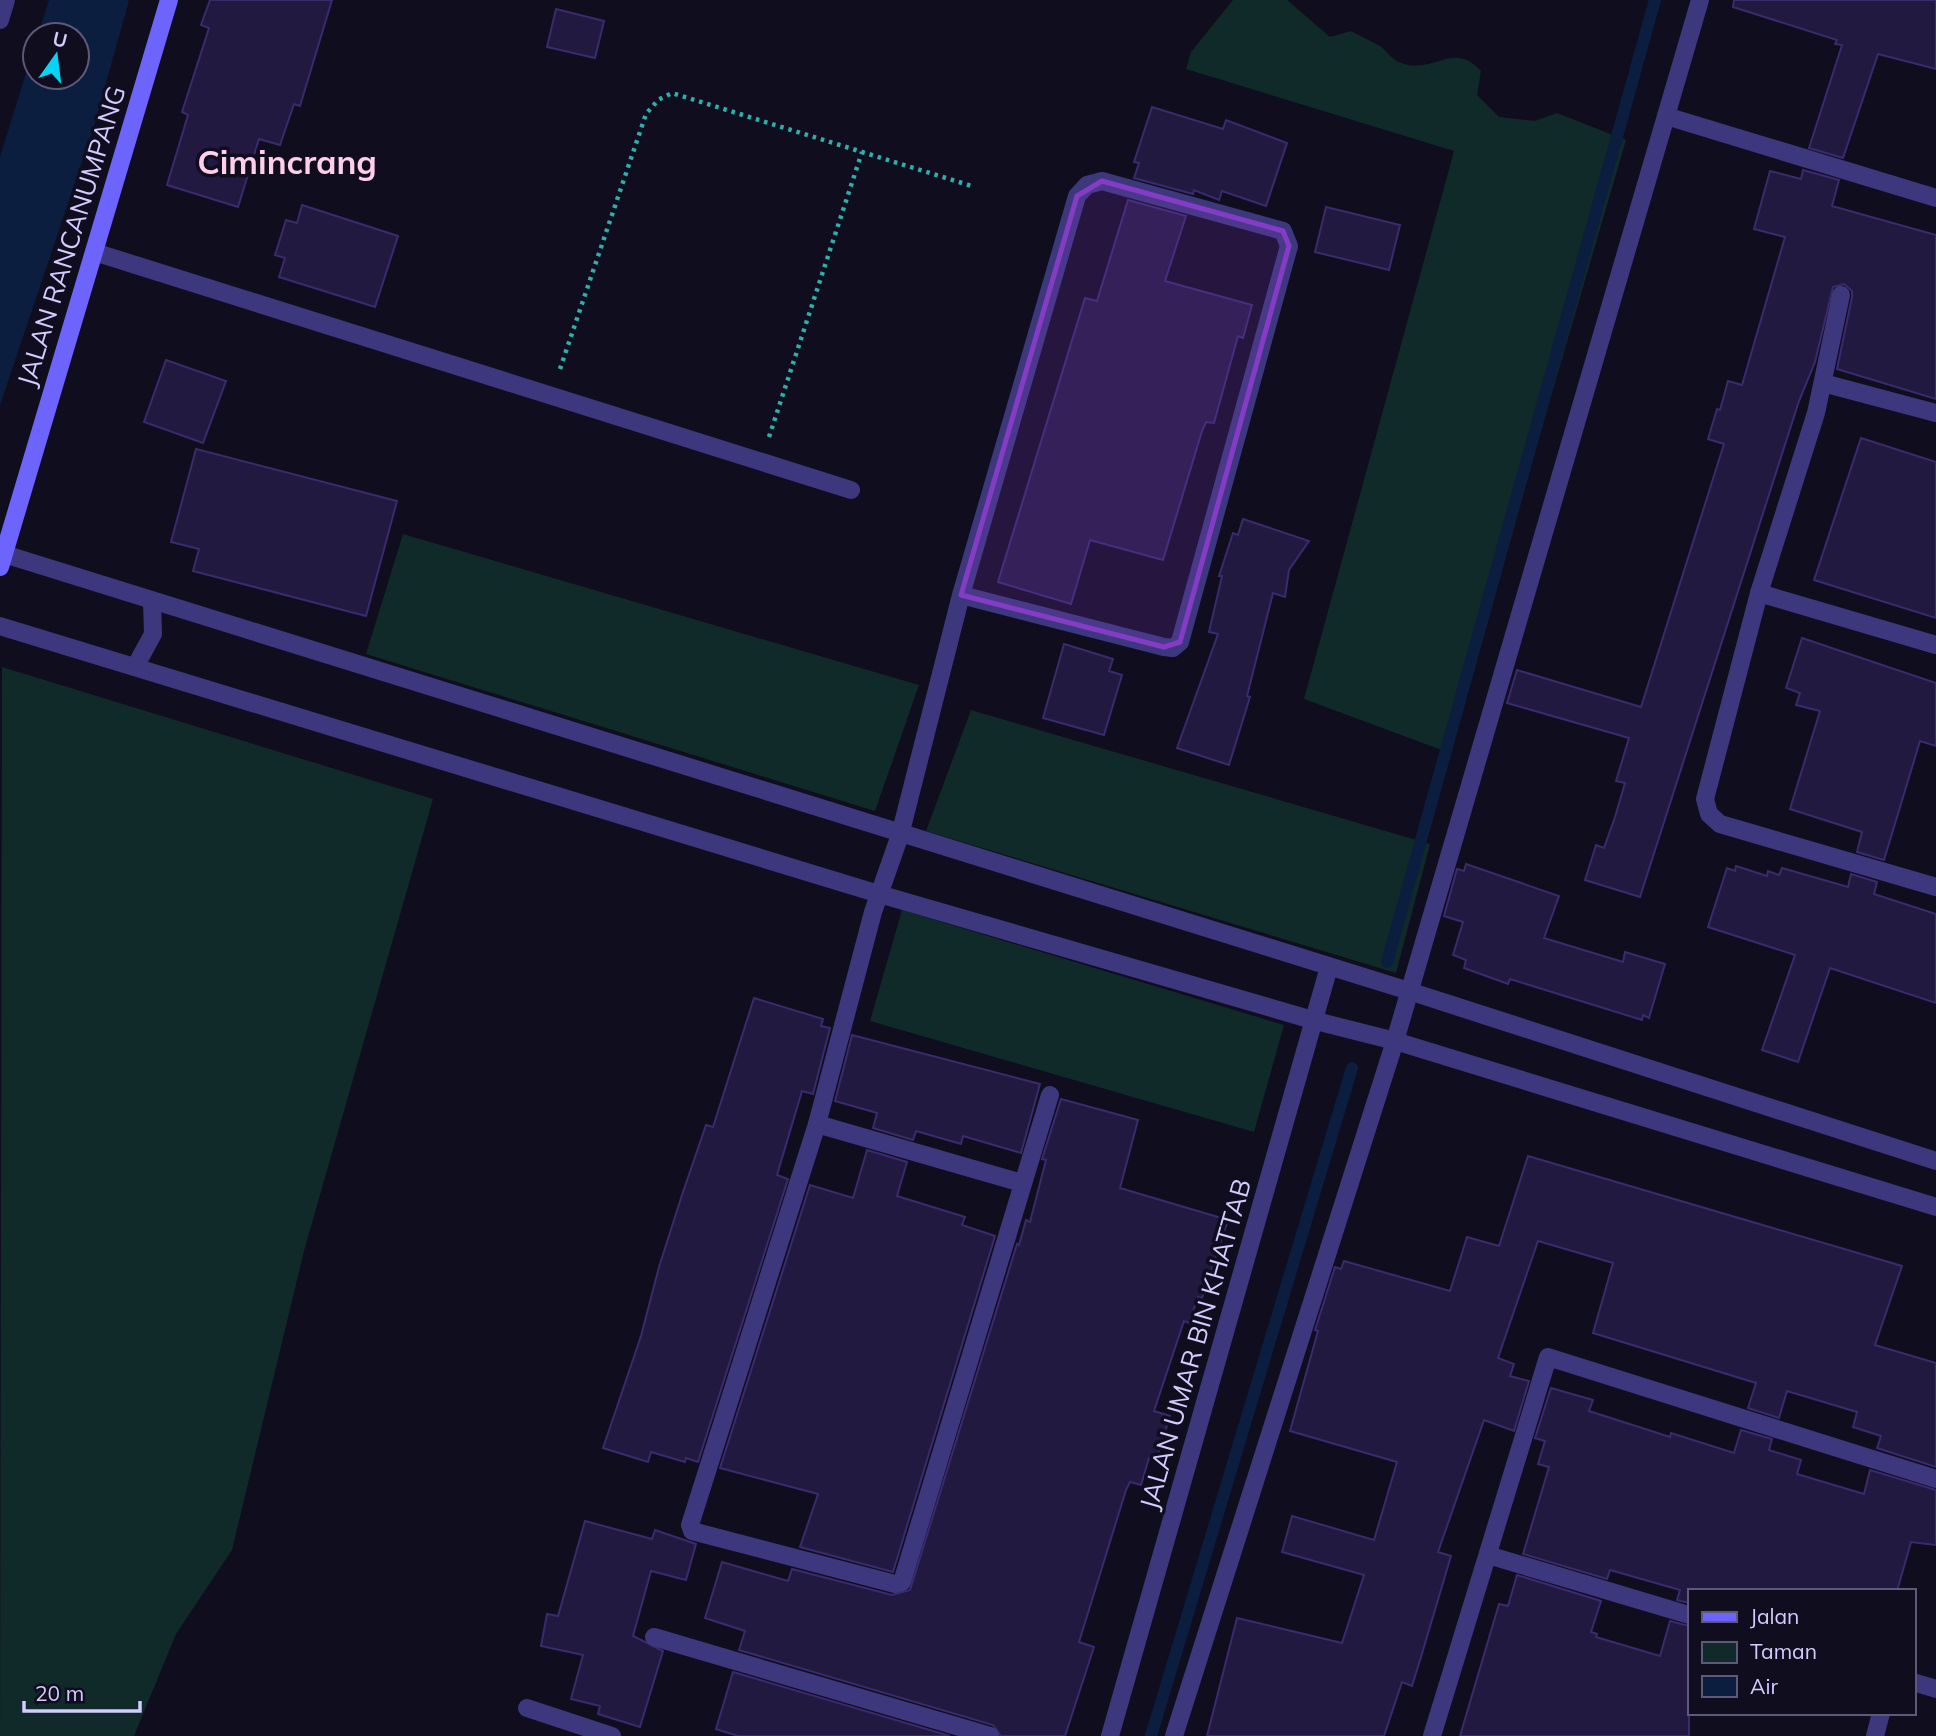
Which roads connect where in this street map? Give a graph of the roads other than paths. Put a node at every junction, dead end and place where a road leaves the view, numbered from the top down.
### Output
1 (5, 0) edge
2 (169, 0) edge
3 (1700, 0) edge
4 (0, 20) edge
5 (1666, 116) junction
6 (1936, 198) edge
7 (94, 252) junction
8 (1841, 295) dead end
9 (1823, 383) junction
10 (1936, 413) edge
11 (850, 490) dead end
12 (2, 561) edge
13 (1759, 593) junction
14 (961, 595) junction
15 (152, 601) junction
16 (0, 626) edge
17 (1936, 645) edge
18 (135, 667) junction
19 (900, 835) junction
20 (1936, 887) edge
21 (879, 894) junction
22 (1329, 967) junction
23 (1409, 991) junction
24 (1316, 1021) junction
25 (1395, 1041) junction
26 (1050, 1095) dead end
27 (817, 1124) junction
28 (1936, 1161) edge
29 (1022, 1183) junction
30 (1936, 1207) edge
31 (1936, 1479) edge
32 (1488, 1555) junction
33 (1688, 1615) edge
34 (654, 1637) dead end
35 (1915, 1683) edge
36 (1936, 1689) edge
37 (527, 1708) dead end
38 (1880, 1715) edge
39 (612, 1736) edge
40 (990, 1736) edge
41 (1110, 1736) edge
42 (1174, 1736) edge
43 (1432, 1736) edge
44 (1875, 1736) edge

1 - 4 street
2 - 7 main road, JALAN RANCANUMPANG
3 - 5 street
5 - 6 street
5 - 23 street
7 - 11 street
7 - 12 main road, JALAN RANCANUMPANG
8 - 9 street
9 - 10 street
9 - 13 street
12 - 15 street
13 - 17 street
13 - 20 street
14 - 14 street
14 - 19 street
15 - 18 street
15 - 19 street
16 - 18 street
18 - 21 street
19 - 21 street
19 - 22 street
21 - 24 street
21 - 27 street
22 - 23 street
22 - 24 street, JALAN UMAR BIN KHATTAB
23 - 25 street
23 - 28 street
24 - 25 street
24 - 41 street, JALAN UMAR BIN KHATTAB
25 - 30 street
25 - 42 street
26 - 29 street
27 - 29 street
27 - 29 street
31 - 32 street
32 - 33 street
32 - 43 street
34 - 40 street
35 - 36 street
37 - 39 street
38 - 44 street

